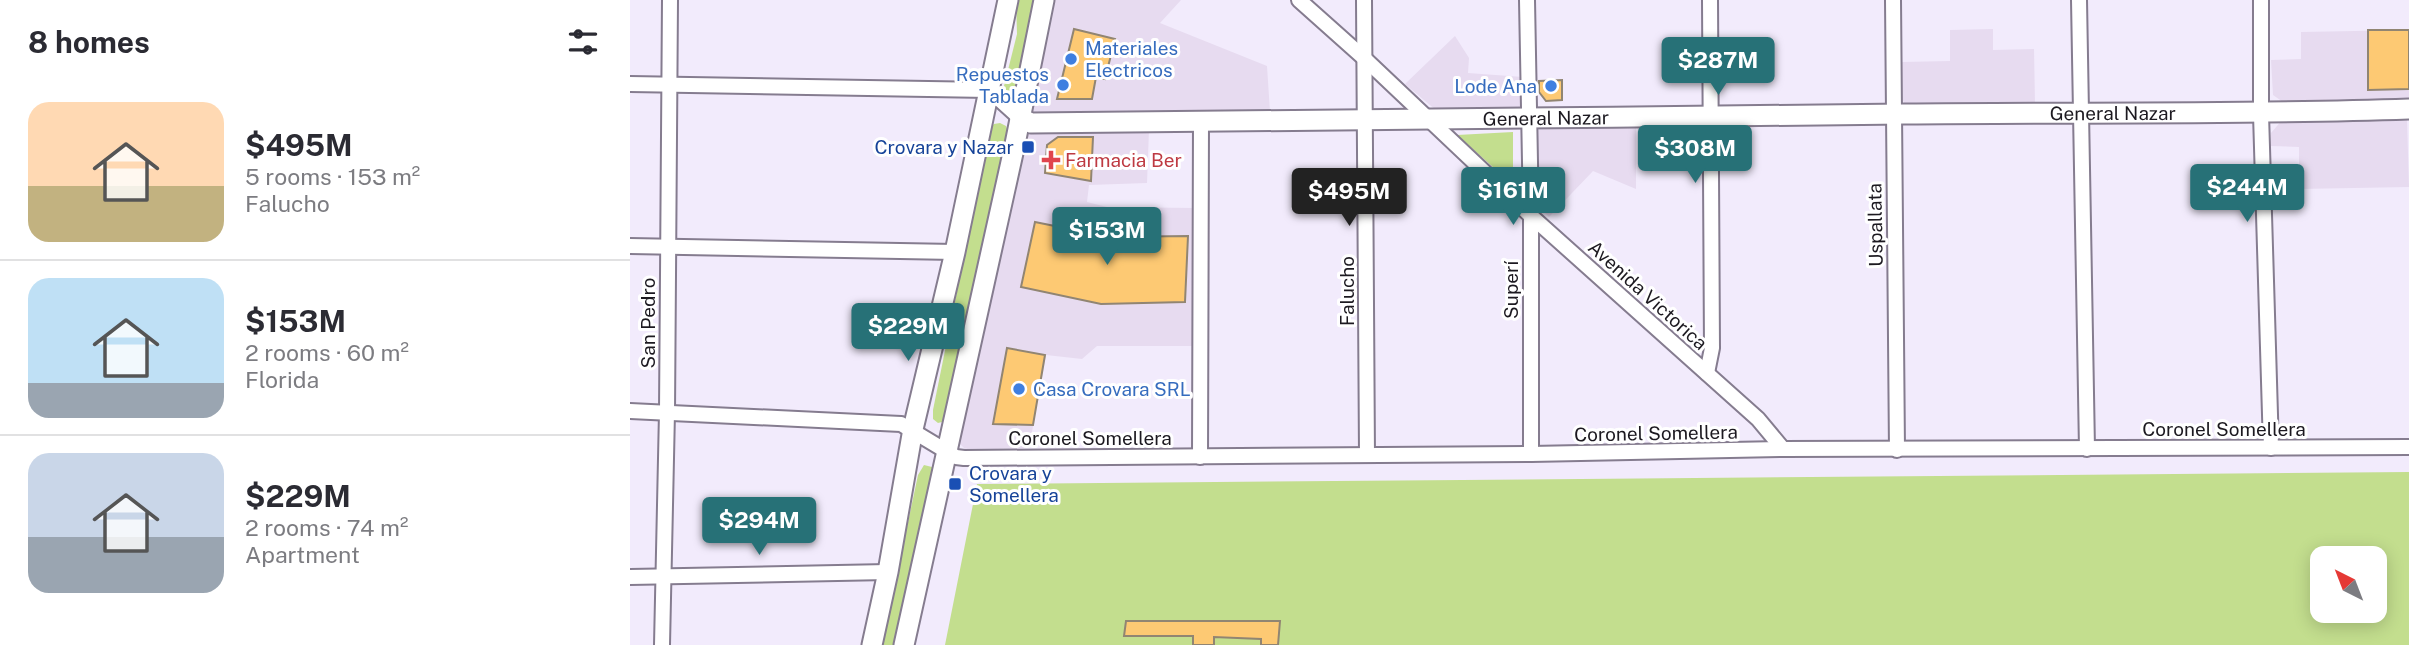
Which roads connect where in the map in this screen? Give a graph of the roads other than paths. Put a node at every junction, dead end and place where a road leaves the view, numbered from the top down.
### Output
1 (670, 0) edge
2 (1008, 0) edge
3 (1044, 0) edge
4 (1299, 0) edge
5 (1364, 0) edge
6 (1527, 0) edge
7 (1710, 0) edge
8 (1893, 0) edge
9 (2079, 0) edge
10 (2261, 0) edge
11 (1364, 58) junction
12 (630, 84) edge
13 (669, 84) junction
14 (989, 90) junction
15 (2409, 109) edge
16 (2080, 112) junction
17 (1893, 114) junction
18 (2261, 114) junction
19 (1712, 117) junction
20 (1020, 118) junction
21 (1366, 120) junction
22 (1429, 120) junction
23 (1530, 120) junction
24 (1201, 122) junction
25 (1531, 216) junction
26 (630, 246) edge
27 (667, 247) junction
28 (955, 252) junction
29 (1707, 373) junction
30 (630, 411) edge
31 (667, 412) junction
32 (913, 429) junction
33 (2409, 447) edge
34 (2271, 448) junction
35 (1783, 449) junction
36 (2087, 449) junction
37 (1897, 450) junction
38 (945, 451) junction
39 (1531, 454) junction
40 (1367, 455) junction
41 (1200, 457) junction
42 (888, 572) junction
43 (630, 577) edge
44 (663, 577) junction
45 (662, 645) edge
46 (872, 645) edge
47 (904, 645) edge

1 - 13 street, San Pedro
2 - 14 street
3 - 20 street
4 - 11 street, Avenida Victorica
5 - 11 street, Falucho
6 - 23 street, Superí
7 - 19 street
8 - 17 street, Uspallata
9 - 16 street
10 - 18 street
11 - 21 street, Falucho
11 - 22 street, Avenida Victorica
12 - 13 street
13 - 14 street
13 - 27 street, San Pedro
14 - 20 street
14 - 28 street
15 - 18 street, General Nazar
16 - 17 street, General Nazar
16 - 18 street, General Nazar
16 - 36 street
17 - 19 street, General Nazar
17 - 37 street, Uspallata
18 - 34 street
19 - 23 street, General Nazar
19 - 29 street
20 - 24 street, General Nazar
20 - 38 street
21 - 22 street, General Nazar
21 - 24 street, General Nazar
21 - 40 street, Falucho
22 - 23 street, General Nazar
22 - 25 street, Avenida Victorica
23 - 25 street, Superí
24 - 41 street
25 - 29 street, Avenida Victorica
25 - 39 street, Superí
26 - 27 street
27 - 28 street
27 - 31 street, San Pedro
28 - 32 street
29 - 35 street, Avenida Victorica
30 - 31 street
31 - 32 street
31 - 44 street, San Pedro
32 - 38 street, Coronel Somellera
32 - 42 street
33 - 34 street, Coronel Somellera
34 - 36 street, Coronel Somellera
35 - 37 street, Coronel Somellera
35 - 39 street, Coronel Somellera
36 - 37 street, Coronel Somellera
38 - 41 street, Coronel Somellera
38 - 47 street
39 - 40 street, Coronel Somellera
40 - 41 street, Coronel Somellera
42 - 44 street
42 - 46 street
43 - 44 street
44 - 45 street, San Pedro

